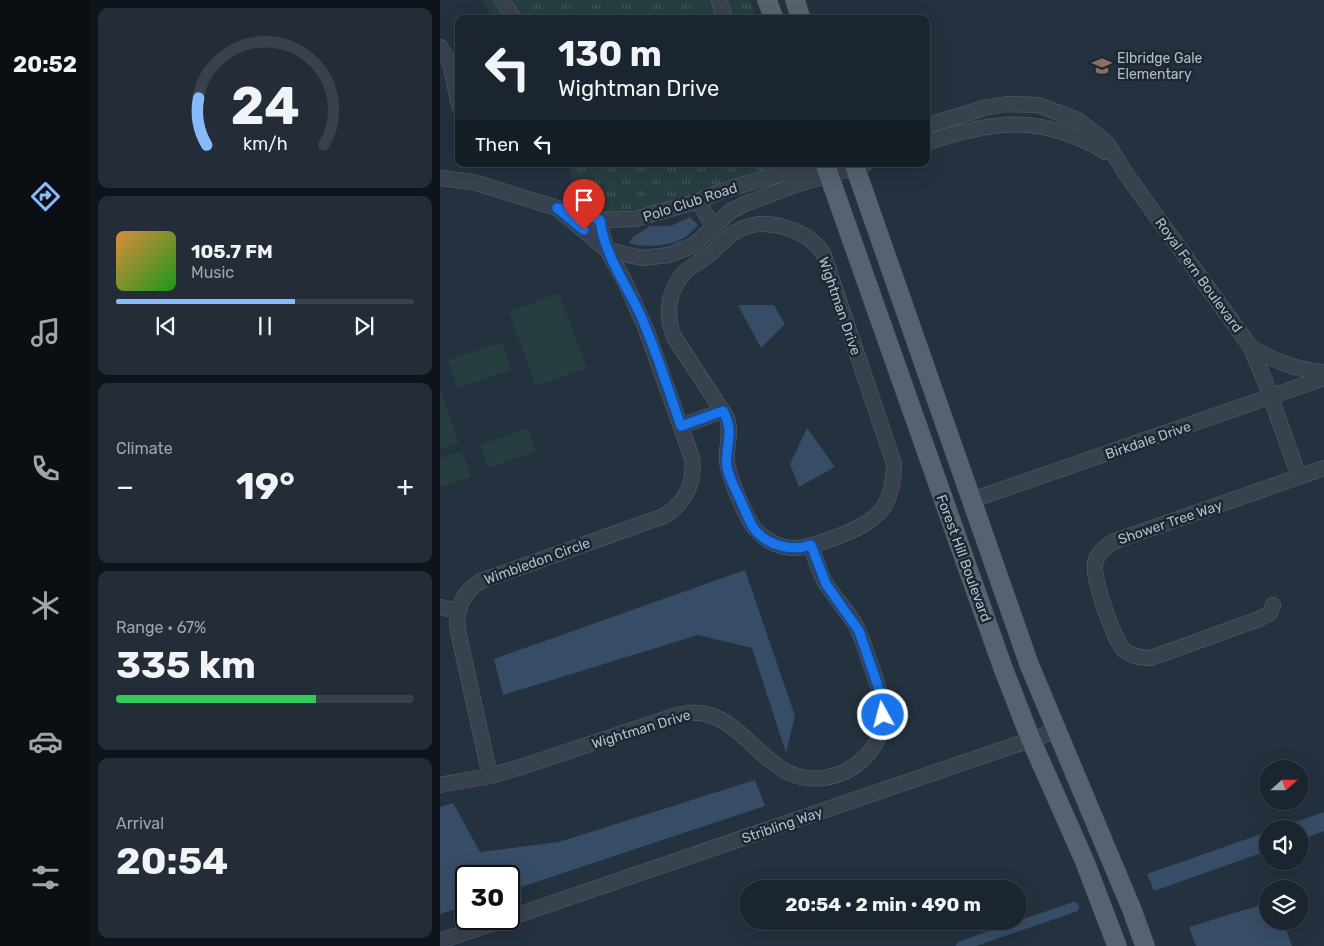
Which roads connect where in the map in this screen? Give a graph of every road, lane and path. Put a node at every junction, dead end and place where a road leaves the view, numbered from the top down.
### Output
1 (502, 0) edge
2 (719, 0) edge
3 (767, 0) edge
4 (795, 0) edge
5 (511, 15) edge
6 (725, 15) edge
7 (773, 15) edge
8 (800, 15) edge
9 (440, 47) edge
10 (455, 86) edge
11 (930, 125) edge
12 (930, 142) edge
13 (1116, 158) junction
14 (841, 167) edge
15 (440, 178) edge
16 (722, 191) junction
17 (698, 201) junction
18 (557, 208) junction
19 (731, 211) junction
20 (600, 220) junction
21 (713, 226) junction
22 (607, 250) junction
23 (1250, 346) junction
24 (1324, 372) edge
25 (1324, 378) edge
26 (1271, 398) junction
27 (723, 411) junction
28 (681, 426) junction
29 (1324, 468) edge
30 (933, 471) junction
31 (1299, 477) junction
32 (972, 500) junction
33 (811, 545) junction
34 (1273, 605) dead end
35 (440, 607) edge
36 (458, 611) junction
37 (1056, 730) junction
38 (1031, 740) junction
39 (490, 776) junction
40 (440, 785) edge
41 (520, 914) edge
42 (473, 930) edge
43 (440, 941) edge
44 (1117, 946) edge
45 (1145, 946) edge

1 - 5 street
2 - 6 street
3 - 7 main road
4 - 8 main road
9 - 10 street
11 - 13 street, Royal Fern Boulevard
12 - 13 street, Royal Fern Boulevard
13 - 23 street, Royal Fern Boulevard
14 - 16 street, Polo Club Road
14 - 19 street, Polo Club Road
14 - 30 main road, Forest Hill Boulevard
14 - 32 main road, Forest Hill Boulevard
15 - 18 street, Polo Club Road
16 - 17 street, Polo Club Road
16 - 19 street
17 - 20 street, Polo Club Road
17 - 21 street
18 - 20 street, Polo Club Road
18 - 22 street, Polo Club Road
19 - 21 street, Polo Club Road
20 - 22 street, Wimbledon Circle
21 - 22 street, Polo Club Road
22 - 28 street, Wimbledon Circle
23 - 24 street
23 - 26 street, Royal Fern Boulevard
25 - 26 street, Birkdale Drive
26 - 31 street
26 - 32 street, Birkdale Drive
27 - 28 street
27 - 33 street, Wightman Drive
27 - 33 street, Wightman Drive
28 - 36 street, Wimbledon Circle
29 - 31 street, Shower Tree Way
30 - 32 main road
30 - 38 main road, Forest Hill Boulevard
31 - 34 street, Shower Tree Way
32 - 37 main road, Forest Hill Boulevard
33 - 39 street, Wightman Drive
35 - 36 street
36 - 39 street
37 - 38 street, Stribling Way
37 - 45 main road, Forest Hill Boulevard
38 - 41 street, Stribling Way
38 - 44 main road, Forest Hill Boulevard
39 - 40 street, Wightman Drive
42 - 43 street, Stribling Way

